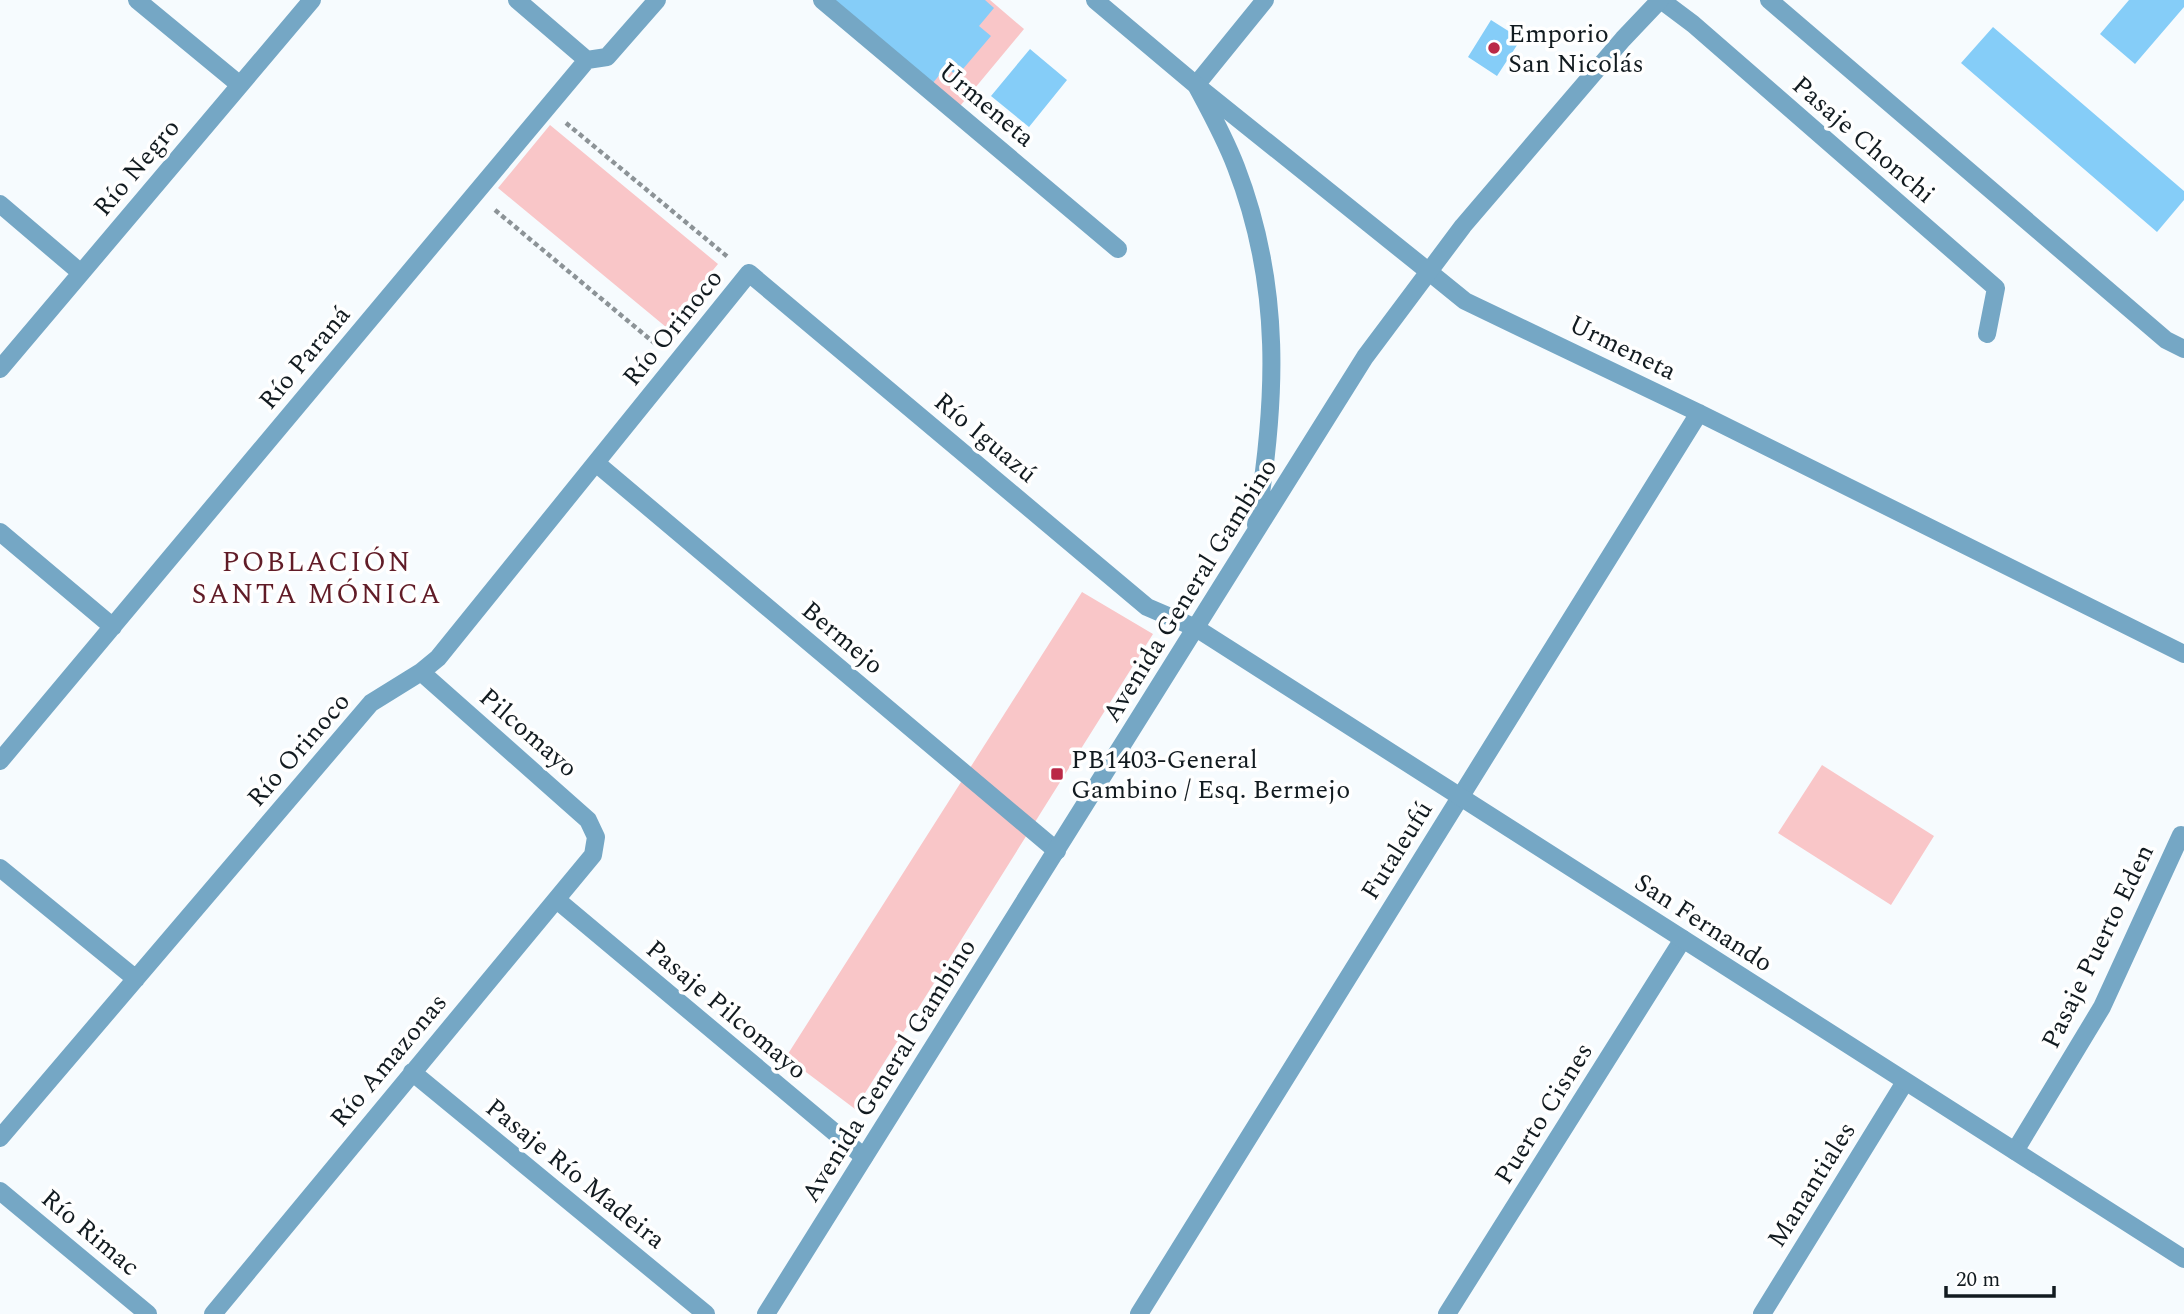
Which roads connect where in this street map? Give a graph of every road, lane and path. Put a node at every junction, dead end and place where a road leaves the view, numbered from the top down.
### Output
1 (137, 0) edge
2 (312, 0) edge
3 (517, 0) edge
4 (657, 0) edge
5 (822, 0) edge
6 (1096, 0) edge
7 (1265, 0) edge
8 (1660, 0) edge
9 (1769, 0) edge
10 (587, 60) junction
11 (240, 85) junction
12 (1196, 85) junction
13 (547, 108) junction
14 (475, 194) junction
15 (0, 204) edge
16 (1118, 249) dead end
17 (1429, 271) junction
18 (81, 273) junction
19 (750, 273) junction
20 (1987, 334) dead end
21 (2184, 349) edge
22 (677, 362) junction
23 (0, 369) edge
24 (1699, 413) junction
25 (596, 463) junction
26 (0, 532) edge
27 (1254, 536) junction
28 (113, 626) junction
29 (1196, 628) junction
30 (2184, 654) edge
31 (421, 672) junction
32 (0, 761) edge
33 (1460, 797) junction
34 (2181, 835) dead end
35 (596, 837) joint
36 (1057, 851) junction
37 (0, 868) edge
38 (557, 900) junction
39 (1683, 939) junction
40 (136, 979) junction
41 (412, 1072) junction
42 (1905, 1082) junction
43 (0, 1138) edge
44 (2015, 1151) junction
45 (864, 1157) junction
46 (0, 1191) edge
47 (2184, 1259) edge
48 (148, 1314) edge
49 (213, 1314) edge
50 (706, 1314) edge
51 (766, 1314) edge
52 (1139, 1314) edge
53 (1447, 1314) edge
54 (1762, 1314) edge

1 - 11 street
2 - 11 street, Río Negro
3 - 10 street
4 - 10 street, Río Paraná
5 - 16 street, Urmeneta
6 - 12 street, Urmeneta
7 - 12 street
8 - 17 street, Avenida General Gambino
8 - 20 street, Pasaje Chonchi
9 - 21 street
10 - 13 street, Río Paraná
11 - 18 street, Río Negro
12 - 17 street, Urmeneta
12 - 27 street
13 - 14 street, Río Paraná
13 - 19 path
14 - 22 path
14 - 28 street, Río Paraná
15 - 18 street
17 - 24 street, Urmeneta
17 - 27 street, Avenida General Gambino
18 - 23 street, Río Negro
19 - 22 street, Río Orinoco
19 - 29 street, Río Iguazú
22 - 25 street, Río Orinoco
24 - 30 street, Urmeneta
24 - 33 street, Futaleufú
25 - 31 street, Río Orinoco
25 - 36 street, Bermejo
26 - 28 street
27 - 29 street, Avenida General Gambino
28 - 32 street, Río Paraná
29 - 33 street, San Fernando
29 - 36 street, Avenida General Gambino
31 - 35 street, Pilcomayo
31 - 40 street, Río Orinoco
33 - 39 street, San Fernando
33 - 52 street, Futaleufú
34 - 44 street, Pasaje Puerto Eden
35 - 38 street, Río Amazonas
36 - 45 street, Avenida General Gambino
37 - 40 street
38 - 41 street, Río Amazonas
38 - 45 street, Pasaje Pilcomayo
39 - 42 street, San Fernando
39 - 53 street, Puerto Cisnes
40 - 43 street, Río Orinoco
41 - 49 street, Río Amazonas
41 - 50 street, Pasaje Río Madeira
42 - 44 street, San Fernando
42 - 54 street, Manantiales
44 - 47 street, San Fernando
45 - 51 street, Avenida General Gambino
46 - 48 street, Río Rimac

